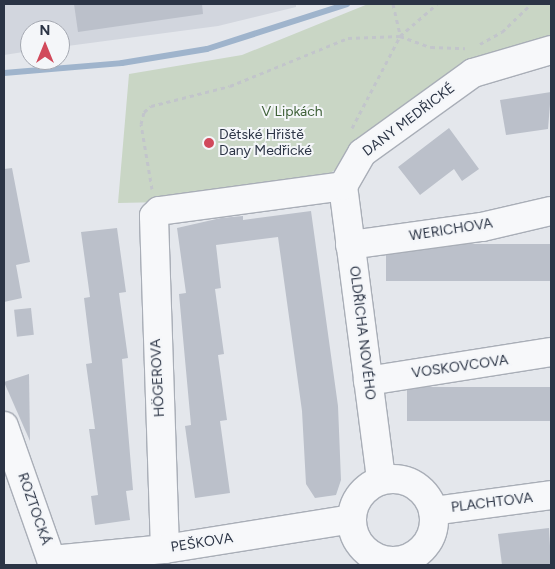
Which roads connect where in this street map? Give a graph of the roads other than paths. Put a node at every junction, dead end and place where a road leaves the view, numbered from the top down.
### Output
1 (551, 50) edge
2 (343, 186) junction
3 (551, 211) edge
4 (350, 245) junction
5 (551, 352) edge
6 (368, 381) junction
7 (4, 426) edge
8 (381, 480) junction
9 (551, 495) edge
10 (433, 511) junction
11 (352, 519) junction
12 (165, 548) junction
13 (424, 559) edge
14 (52, 563) edge

1 - 2 street, DANY MEDŘICKÉ
2 - 4 street, OLDŘICHA NOVÉHO
2 - 12 street, HÖGEROVA
3 - 4 street, WERICHOVA
4 - 6 street, OLDŘICHA NOVÉHO
5 - 6 street, VOSKOVCOVA
6 - 8 street, OLDŘICHA NOVÉHO
7 - 14 street, ROZTOCKÁ
8 - 10 street
8 - 11 street
9 - 10 street, PLACHTOVA
10 - 13 street
11 - 12 street, PEŠKOVA
11 - 13 street
12 - 14 street, PEŠKOVA

